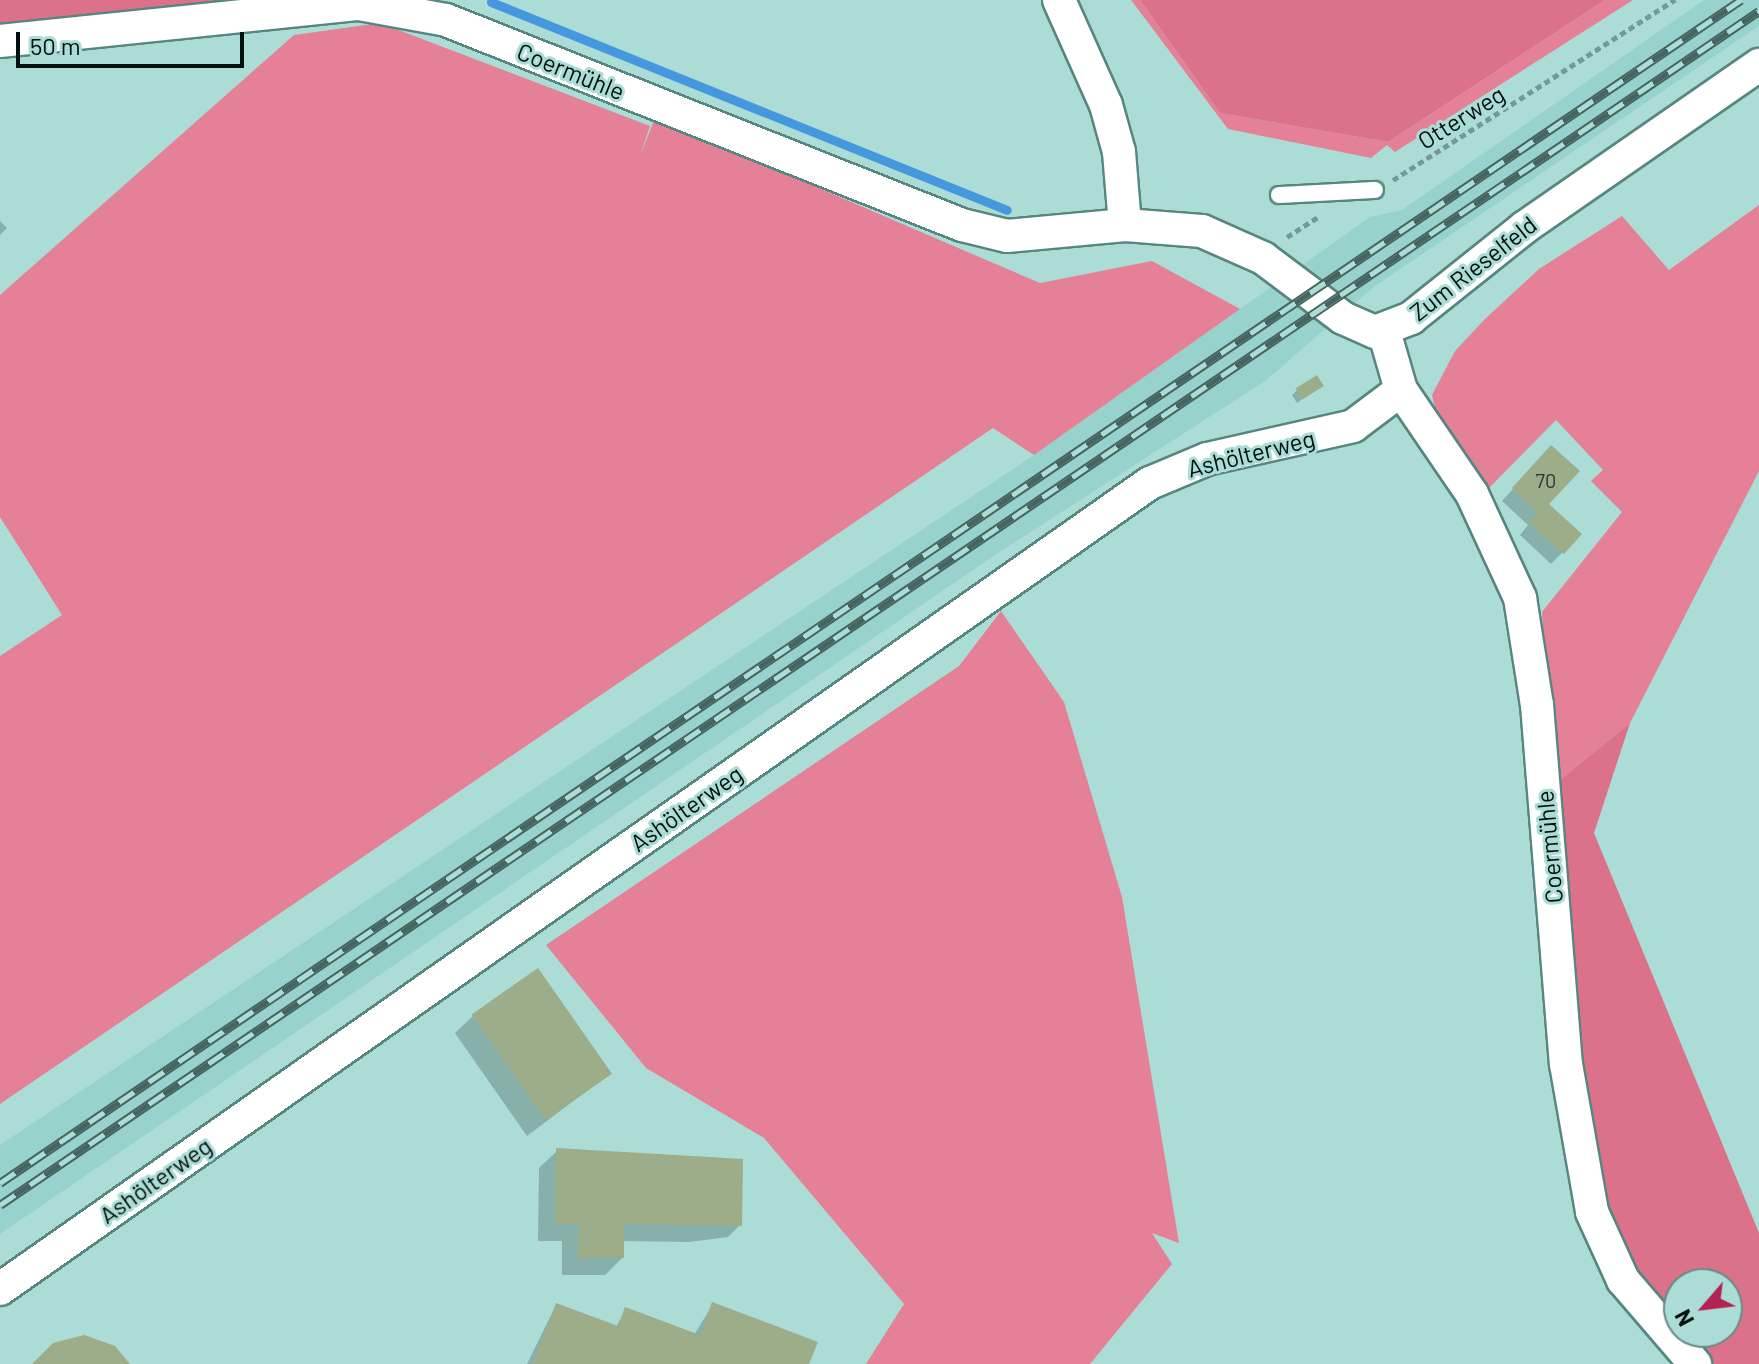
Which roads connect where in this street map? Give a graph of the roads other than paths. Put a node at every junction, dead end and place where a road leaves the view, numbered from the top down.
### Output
1 (1059, 0) edge
2 (0, 41) edge
3 (1759, 65) edge
4 (1375, 190) road end
5 (1279, 195) dead end
6 (1125, 225) junction
7 (1384, 331) junction
8 (1401, 390) junction
9 (0, 1289) edge
10 (1695, 1364) edge

1 - 6 street
2 - 6 street, Coermühle
3 - 7 street, Zum Rieselfeld
4 - 5 lane
6 - 7 street, Zum Rieselfeld
7 - 8 street, Coermühle
8 - 9 street, Ashölterweg
8 - 10 street, Coermühle

